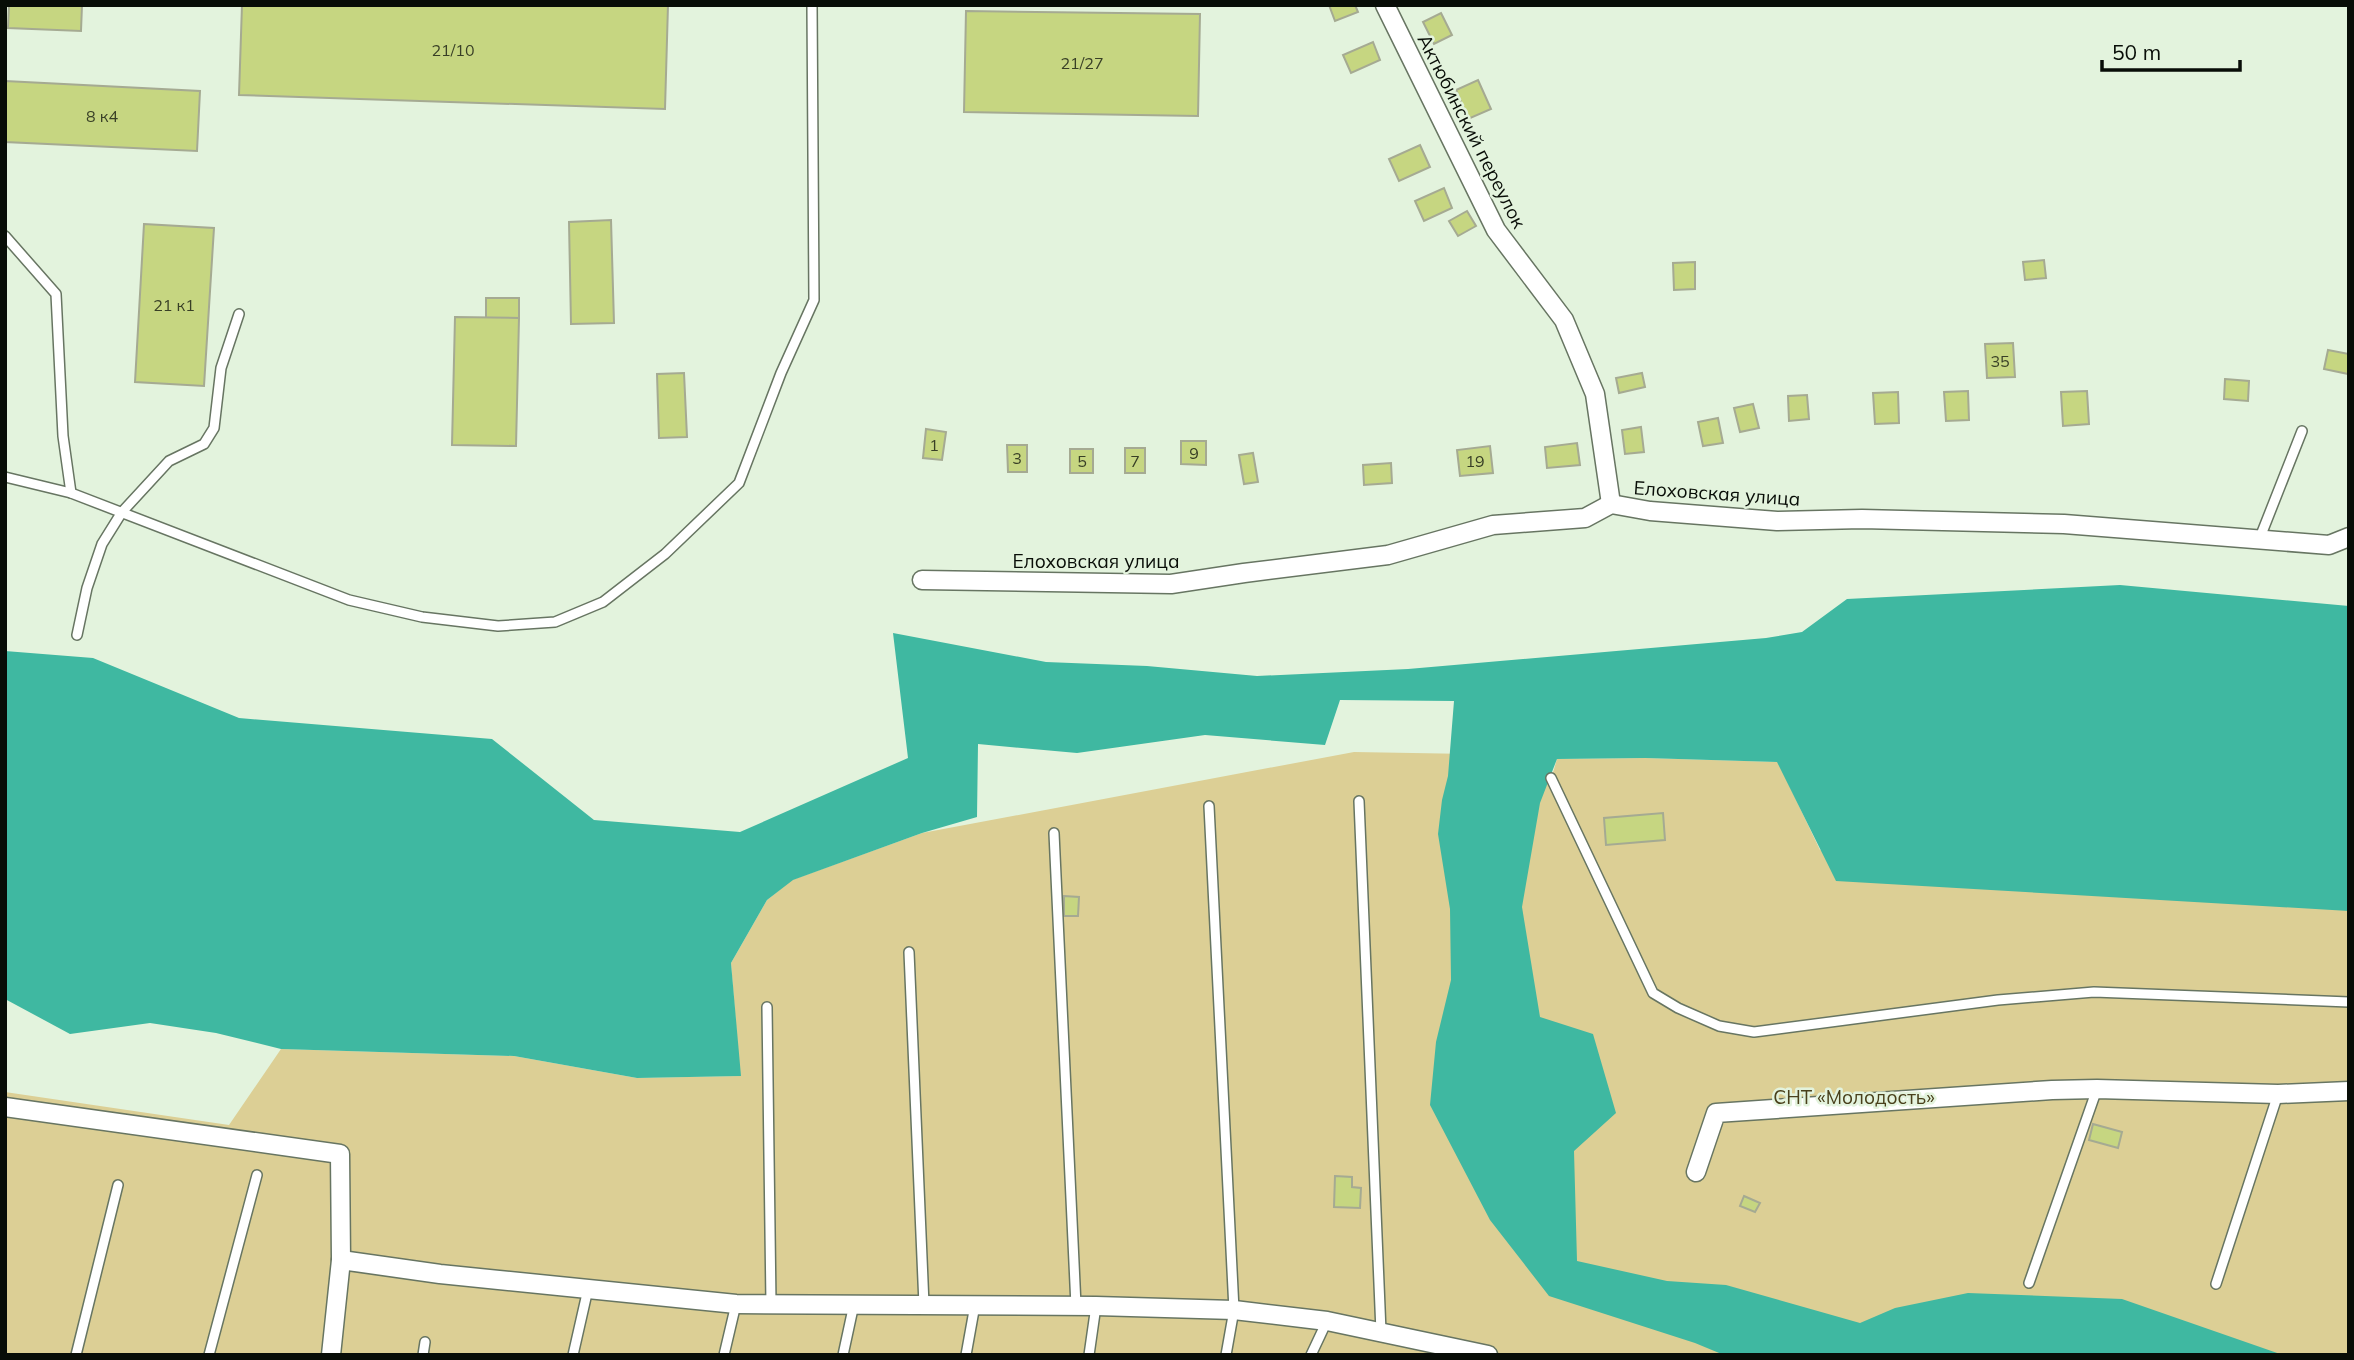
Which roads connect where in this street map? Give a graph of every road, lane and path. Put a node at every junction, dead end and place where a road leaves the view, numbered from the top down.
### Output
1 (812, 5) edge
2 (1385, 5) edge
3 (5, 236) edge
4 (239, 314) dead end
5 (2302, 432) dead end
6 (5, 477) edge
7 (71, 493) junction
8 (1611, 504) junction
9 (122, 512) junction
10 (2349, 537) edge
11 (2259, 540) junction
12 (922, 580) dead end
13 (77, 635) dead end
14 (1551, 778) dead end
15 (1359, 801) dead end
16 (1209, 806) dead end
17 (1054, 833) dead end
18 (909, 952) dead end
19 (2349, 1002) edge
20 (767, 1007) dead end
21 (2097, 1089) junction
22 (2349, 1091) edge
23 (2278, 1094) junction
24 (5, 1107) edge
25 (1696, 1172) dead end
26 (257, 1175) dead end
27 (118, 1185) dead end
28 (341, 1260) junction
29 (2029, 1283) dead end
30 (2216, 1284) dead end
31 (588, 1289) junction
32 (736, 1304) junction
33 (771, 1304) junction
34 (854, 1304) junction
35 (924, 1305) junction
36 (975, 1305) junction
37 (1076, 1306) junction
38 (1096, 1306) junction
39 (1234, 1310) junction
40 (1327, 1321) junction
41 (1381, 1332) junction
42 (425, 1342) dead end
43 (1440, 1350) edge
44 (76, 1355) edge
45 (209, 1355) edge
46 (331, 1355) edge
47 (423, 1355) edge
48 (573, 1355) edge
49 (724, 1355) edge
50 (843, 1355) edge
51 (966, 1355) edge
52 (1088, 1355) edge
53 (1226, 1355) edge
54 (1311, 1355) edge
55 (1488, 1355) edge

1 - 9 lane
2 - 8 street, Актюбинский переулок
3 - 7 lane
4 - 9 lane
5 - 11 lane
6 - 7 lane
7 - 9 lane
8 - 11 street, Елоховская улица
8 - 12 street, Елоховская улица
9 - 13 lane
10 - 11 street, Елоховская улица
14 - 19 lane
15 - 41 lane
16 - 39 lane
17 - 37 lane
18 - 35 lane
20 - 33 lane
21 - 23 street
21 - 25 street
21 - 29 lane
22 - 23 street
23 - 30 lane
24 - 28 street
26 - 45 lane
27 - 44 lane
28 - 31 street
28 - 46 street
31 - 32 street
31 - 48 lane
32 - 33 street
32 - 49 lane
33 - 34 street
34 - 35 street
34 - 50 lane
35 - 36 street
36 - 37 street
36 - 51 lane
37 - 38 street
38 - 39 street
38 - 52 lane
39 - 40 street
39 - 53 lane
40 - 41 street
40 - 54 lane
41 - 43 street
42 - 47 lane
43 - 55 street

